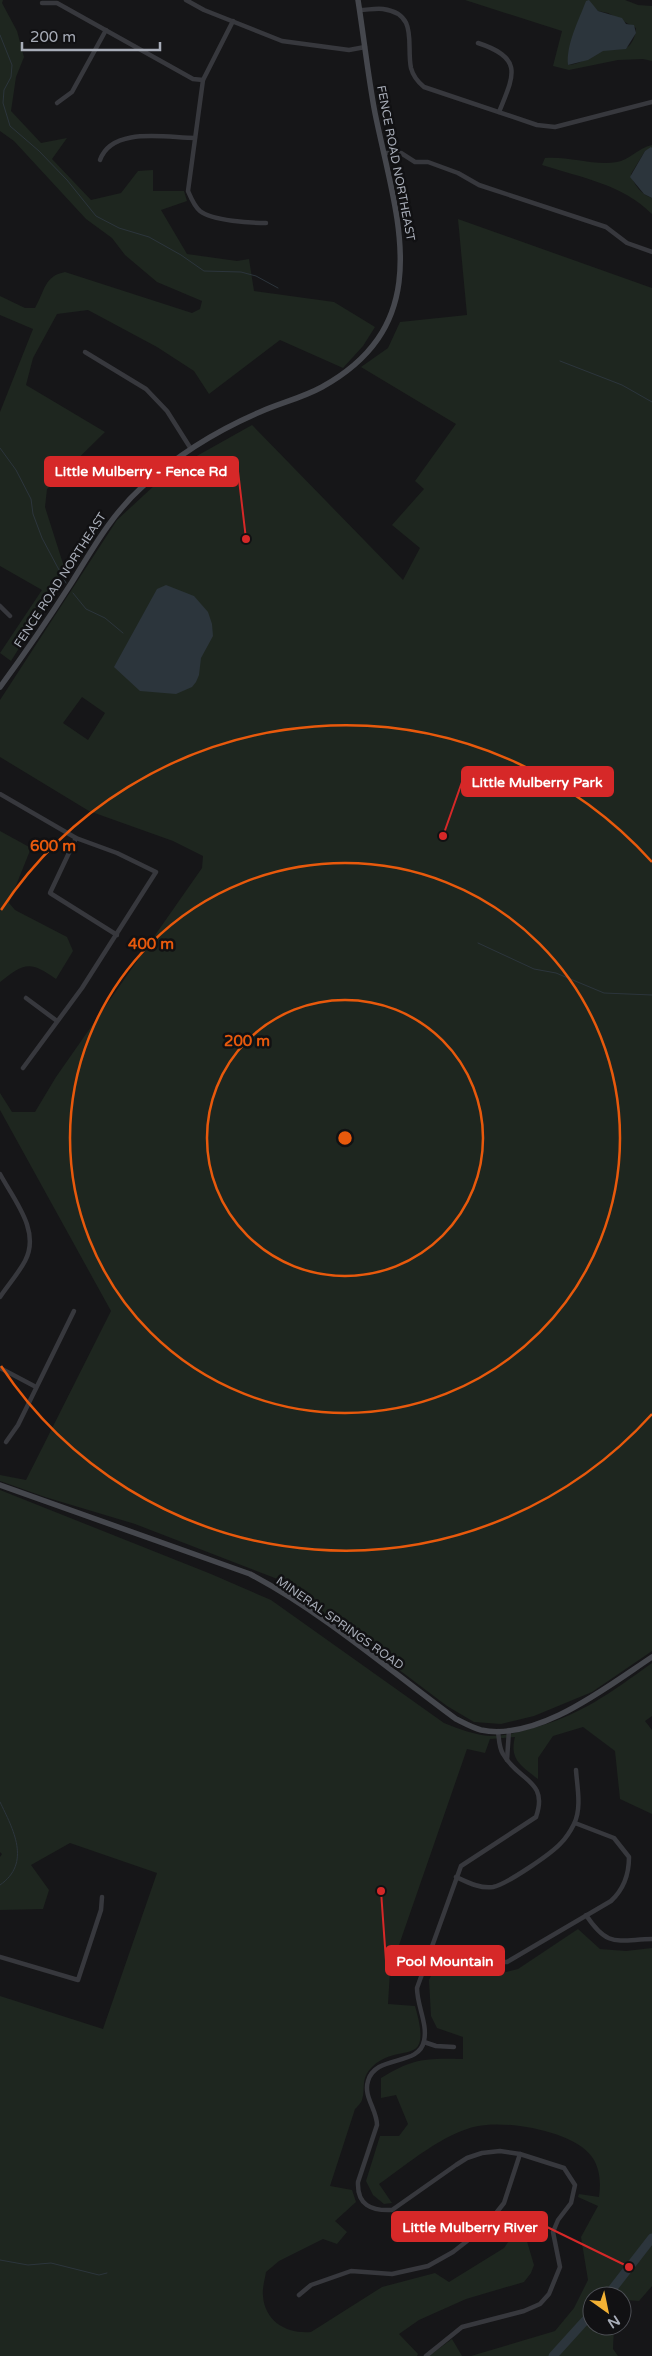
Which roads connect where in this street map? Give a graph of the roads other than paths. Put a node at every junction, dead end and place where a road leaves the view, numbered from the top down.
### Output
1 (186, 0) edge
2 (358, 0) edge
3 (42, 3) dead end
4 (360, 10) junction
5 (233, 21) junction
6 (106, 30) junction
7 (478, 43) dead end
8 (365, 47) junction
9 (203, 80) junction
10 (652, 102) edge
11 (57, 104) dead end
12 (499, 112) junction
13 (195, 138) junction
14 (384, 153) junction
15 (100, 160) dead end
16 (266, 223) dead end
17 (652, 252) edge
18 (85, 352) dead end
19 (191, 449) junction
20 (0, 606) edge
21 (10, 616) dead end
22 (0, 687) edge
23 (0, 794) edge
24 (76, 838) junction
25 (117, 934) junction
26 (26, 998) dead end
27 (57, 1021) junction
28 (23, 1068) dead end
29 (0, 1174) edge
30 (6, 1186) junction
31 (0, 1190) edge
32 (0, 1297) edge
33 (74, 1311) dead end
34 (0, 1368) edge
35 (36, 1387) junction
36 (6, 1442) dead end
37 (0, 1485) edge
38 (652, 1657) edge
39 (508, 1730) junction
40 (498, 1731) junction
41 (507, 1760) junction
42 (576, 1770) dead end
43 (575, 1823) junction
44 (456, 1878) junction
45 (102, 1897) dead end
46 (586, 1915) junction
47 (652, 1939) edge
48 (432, 1949) junction
49 (0, 1957) edge
50 (424, 2042) junction
51 (454, 2046) dead end
52 (520, 2154) junction
53 (299, 2295) dead end
54 (426, 2356) edge

1 - 5 street
2 - 4 street, FENCE ROAD NORTHEAST
3 - 6 street
4 - 8 street, FENCE ROAD NORTHEAST
4 - 12 street
5 - 8 street
5 - 9 street
6 - 9 street
6 - 11 street
7 - 12 street
8 - 14 street, FENCE ROAD NORTHEAST
9 - 13 street
10 - 12 street
13 - 15 street
13 - 16 street
14 - 17 street
14 - 19 street, FENCE ROAD NORTHEAST
18 - 19 street
19 - 22 street, FENCE ROAD NORTHEAST
20 - 21 street
23 - 24 street
24 - 25 street
24 - 25 street
25 - 27 street
26 - 27 street
27 - 28 street
29 - 30 street
30 - 31 street
30 - 32 street
33 - 35 street
34 - 35 street
35 - 36 street
37 - 40 street, MINERAL SPRINGS ROAD
38 - 39 street, MINERAL SPRINGS ROAD
39 - 40 street, MINERAL SPRINGS ROAD
39 - 41 street
40 - 41 street
41 - 44 street
42 - 43 street
43 - 44 street
43 - 46 street
44 - 48 street
45 - 49 street
46 - 47 street
46 - 48 street
48 - 50 street
50 - 51 street
50 - 52 street
52 - 53 street
52 - 54 street

